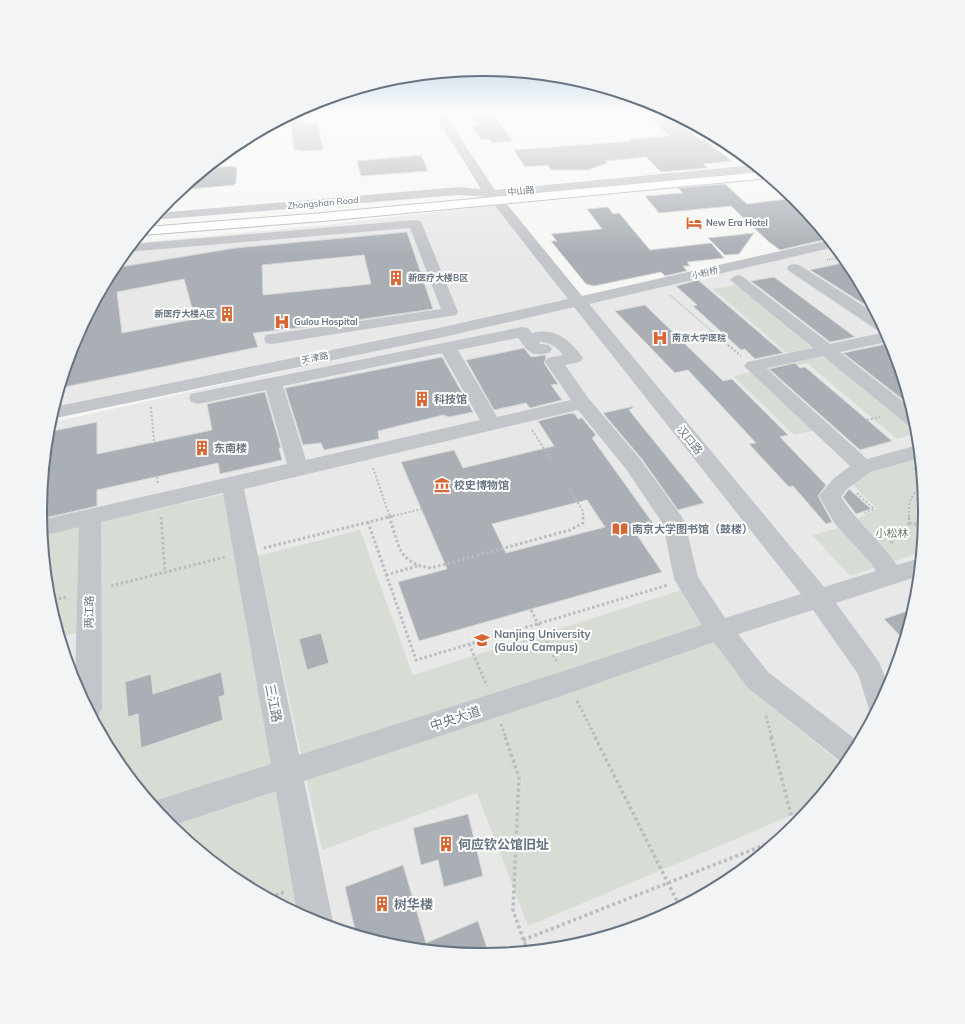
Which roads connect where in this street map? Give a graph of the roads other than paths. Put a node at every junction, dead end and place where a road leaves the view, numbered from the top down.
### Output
1 (469, 160) edge
2 (751, 169) edge
3 (759, 175) edge
4 (491, 193) junction
5 (163, 216) edge
6 (157, 223) edge
7 (151, 230) edge
8 (146, 236) edge
9 (827, 245) edge
10 (136, 248) edge
11 (794, 268) dead end
12 (738, 280) dead end
13 (579, 302) junction
14 (873, 320) edge
15 (537, 337) dead end
16 (882, 338) edge
17 (448, 348) junction
18 (826, 350) junction
19 (554, 362) junction
20 (291, 363) junction
21 (273, 383) junction
22 (582, 403) junction
23 (59, 413) edge
24 (907, 415) edge
25 (492, 424) junction
26 (55, 427) edge
27 (914, 453) edge
28 (863, 467) junction
29 (298, 468) junction
30 (232, 484) junction
31 (90, 516) junction
32 (48, 527) edge
33 (886, 566) junction
34 (914, 567) edge
35 (819, 599) junction
36 (719, 630) junction
37 (878, 695) edge
38 (88, 697) edge
39 (847, 750) edge
40 (288, 773) junction
41 (167, 812) edge
42 (314, 913) edge

1 - 4 street, 汉口路
2 - 4 street
3 - 4 main road
4 - 5 street
4 - 6 main road
4 - 7 main road
4 - 8 main road
4 - 13 street, 汉口路
9 - 13 street, 小粉桥
10 - 20 street
11 - 14 street
12 - 18 street
13 - 20 street, 天津路
13 - 35 street, 汉口路
15 - 19 street
16 - 18 street
17 - 19 street
17 - 21 street
17 - 25 street
18 - 24 street
18 - 28 street
19 - 22 street
20 - 23 street, 天津路
21 - 26 street
21 - 29 street
22 - 25 street
22 - 36 street
25 - 29 street
27 - 28 street
28 - 33 street
29 - 30 street
30 - 31 street
30 - 40 street, 三江路
31 - 32 street
31 - 38 street, 两江路
33 - 34 street, 中央大道
33 - 35 street, 中央大道
35 - 36 street, 中央大道
35 - 37 street, 汉口路
36 - 39 street
36 - 40 street, 中央大道
40 - 41 street, 中央大道
40 - 42 street, 三江路

